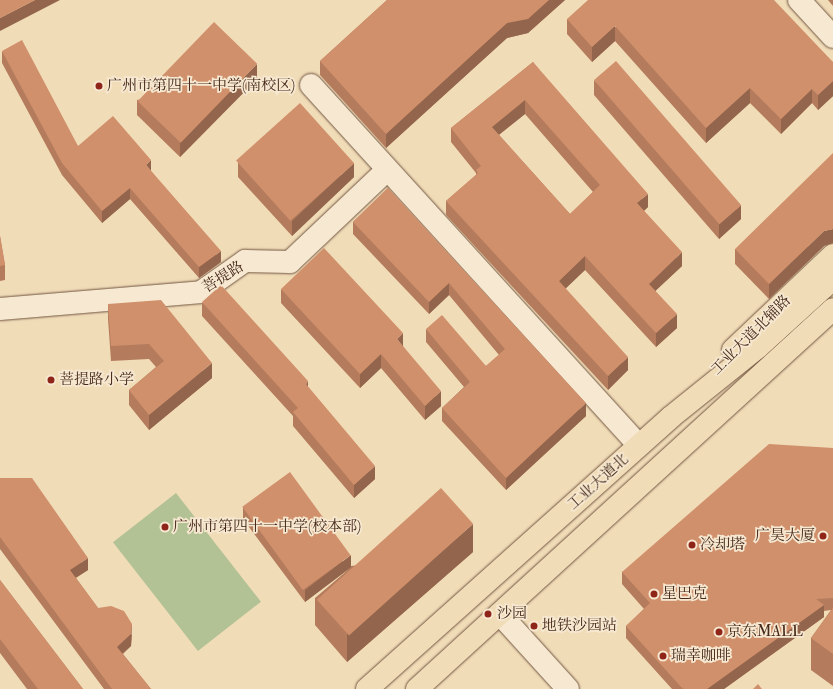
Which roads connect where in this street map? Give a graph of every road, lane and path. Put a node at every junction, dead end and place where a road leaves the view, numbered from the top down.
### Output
1 (799, 0) edge
2 (833, 37) edge
3 (311, 85) dead end
4 (387, 170) junction
5 (833, 255) edge
6 (833, 279) edge
7 (0, 309) edge
8 (833, 309) edge
9 (671, 417) junction
10 (639, 445) junction
11 (500, 614) junction
12 (367, 689) edge
13 (417, 689) edge
14 (568, 689) edge

1 - 2 street
3 - 4 street
4 - 7 street, 菩提路
4 - 10 street
5 - 9 main road, 工业大道北辅路
6 - 9 main road, 工业大道北
8 - 11 main road
9 - 10 main road, 工业大道北
10 - 12 main road, 工业大道北
11 - 13 main road
11 - 14 street

